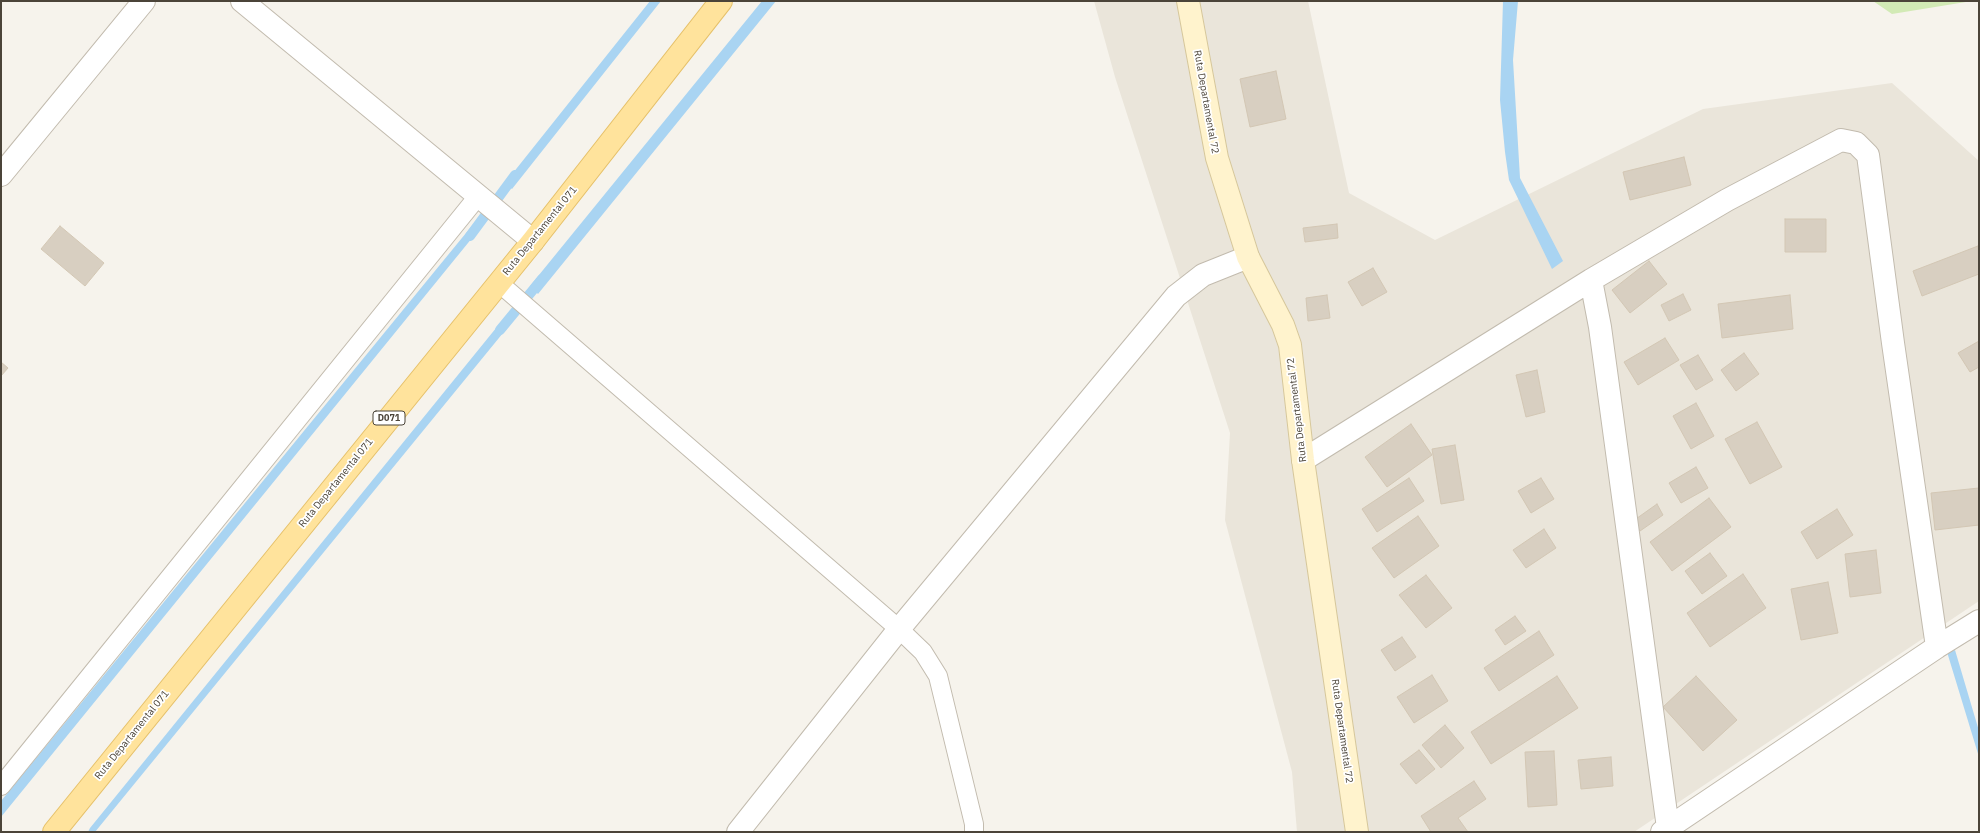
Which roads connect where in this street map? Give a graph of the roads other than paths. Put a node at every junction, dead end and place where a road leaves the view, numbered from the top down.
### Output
1 (144, 1) edge
2 (242, 1) edge
3 (721, 1) edge
4 (1188, 1) edge
5 (1, 175) edge
6 (486, 201) junction
7 (533, 241) junction
8 (1248, 257) junction
9 (1591, 280) junction
10 (506, 290) junction
11 (1302, 460) junction
12 (1979, 621) edge
13 (899, 629) junction
14 (1936, 647) junction
15 (1, 786) edge
16 (1665, 830) edge
17 (54, 832) edge
18 (738, 832) edge
19 (974, 832) edge
20 (1357, 832) edge

1 - 5 street
2 - 6 street
3 - 7 main road, Ruta Departamental 071 / D071
4 - 8 street, Ruta Departamental 72
6 - 7 street
6 - 15 lane
7 - 10 main road, Ruta Departamental 071 / D071
8 - 11 street, Ruta Departamental 72
8 - 13 street
9 - 11 street
9 - 14 street
9 - 16 street
10 - 13 lane
10 - 17 main road, Ruta Departamental 071 / D071
11 - 20 street, Ruta Departamental 72
12 - 14 street
13 - 18 street
13 - 19 lane
14 - 16 street

